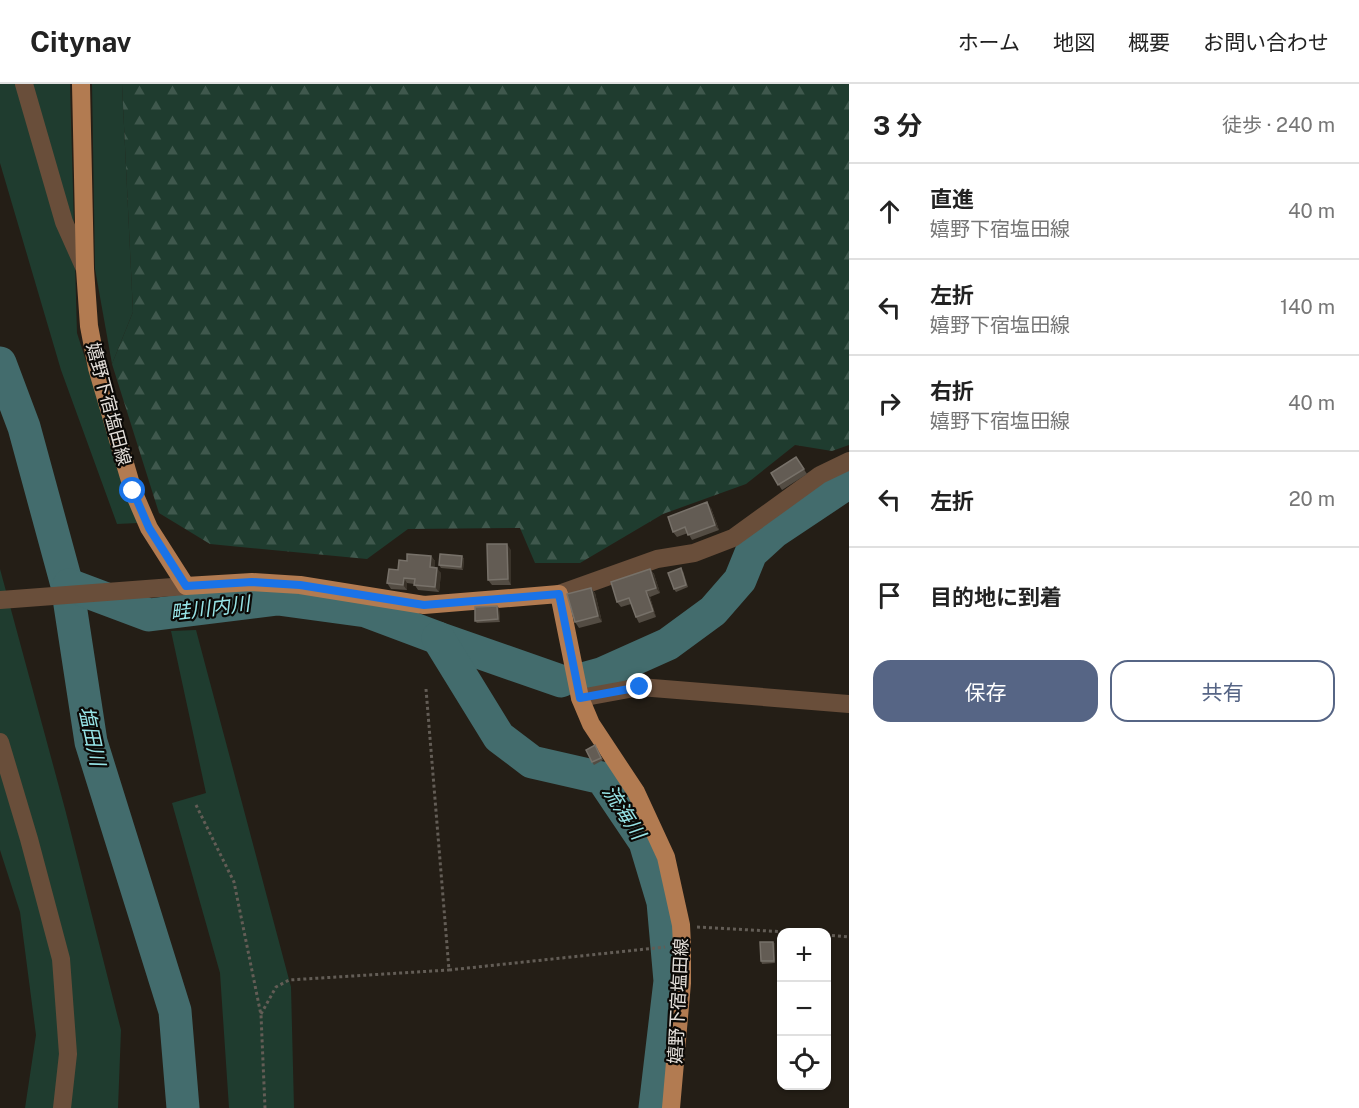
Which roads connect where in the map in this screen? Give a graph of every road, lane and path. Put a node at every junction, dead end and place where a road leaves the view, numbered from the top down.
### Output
1 (24, 84) edge
2 (81, 84) edge
3 (85, 269) junction
4 (849, 461) edge
5 (186, 586) junction
6 (559, 594) junction
7 (0, 600) edge
8 (426, 688) dead end
9 (580, 698) junction
10 (849, 704) edge
11 (0, 742) edge
12 (196, 805) dead end
13 (681, 926) junction
14 (777, 932) edge
15 (831, 935) edge
16 (849, 937) edge
17 (656, 948) dead end
18 (449, 970) junction
19 (261, 1016) junction
20 (62, 1108) edge
21 (265, 1108) edge
22 (671, 1108) edge

1 - 3 street
2 - 3 main road, 嬉野下宿塩田線
3 - 5 main road, 嬉野下宿塩田線
4 - 6 street
5 - 6 main road
5 - 7 street
6 - 9 main road, 嬉野下宿塩田線
8 - 18 path
9 - 10 street
9 - 13 main road, 嬉野下宿塩田線
11 - 20 street
12 - 19 path
13 - 14 path
13 - 22 main road, 嬉野下宿塩田線
15 - 16 path
17 - 18 path
18 - 19 path
19 - 21 path

